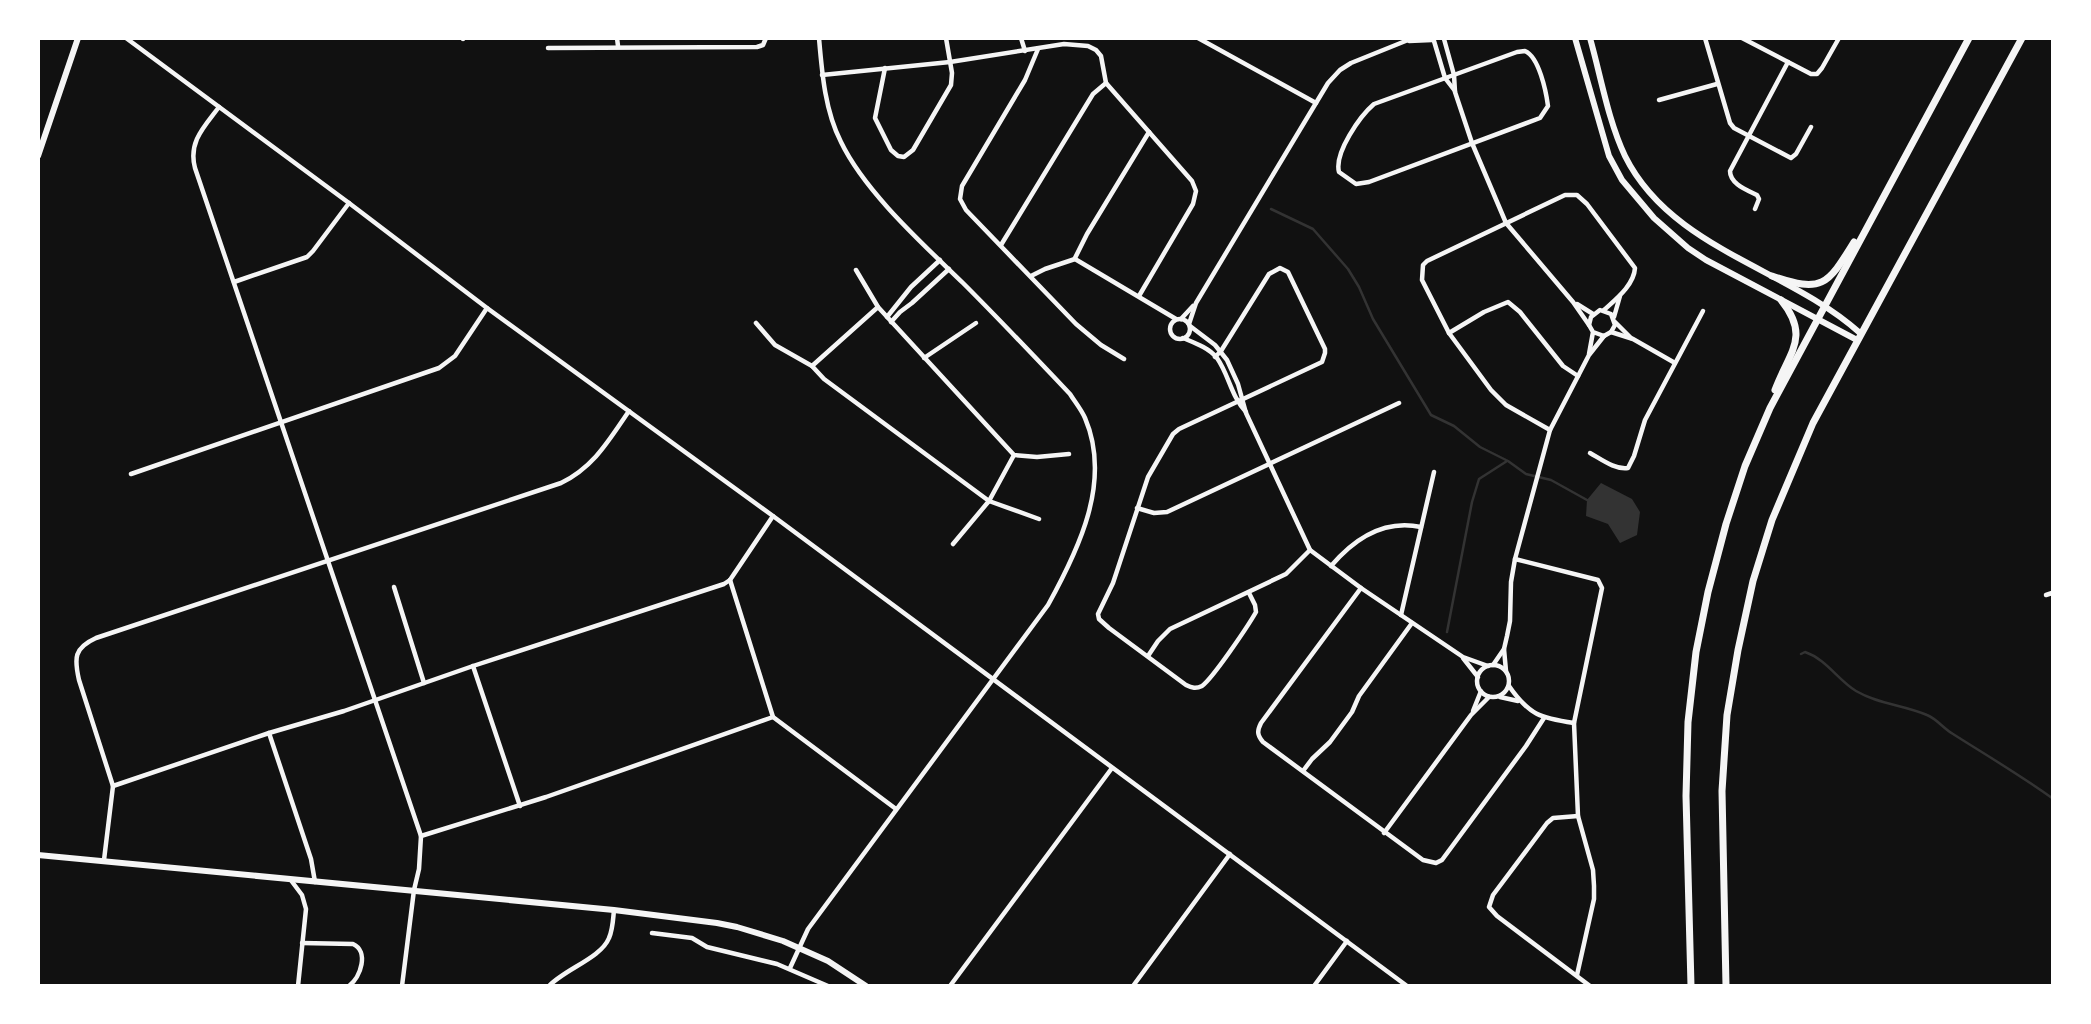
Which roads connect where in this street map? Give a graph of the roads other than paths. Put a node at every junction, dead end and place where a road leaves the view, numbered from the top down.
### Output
1 (78, 38) edge
2 (126, 38) edge
3 (566, 38) edge
4 (617, 38) edge
5 (666, 38) edge
6 (715, 38) edge
7 (766, 38) edge
8 (818, 38) edge
9 (946, 38) edge
10 (1021, 38) edge
11 (1198, 38) edge
12 (1575, 38) edge
13 (1590, 38) edge
14 (1705, 38) edge
15 (1742, 38) edge
16 (1839, 38) edge
17 (1969, 38) edge
18 (2022, 38) edge
19 (1445, 39) edge
20 (1410, 40) edge
21 (1433, 40) edge
22 (1064, 41) edge
23 (618, 46) junction
24 (716, 46) junction
25 (566, 47) junction
26 (667, 47) junction
27 (548, 48) dead end
28 (1038, 50) junction
29 (1025, 51) junction
30 (950, 62) junction
31 (1788, 62) junction
32 (886, 68) junction
33 (876, 69) junction
34 (822, 75) junction
35 (1454, 75) junction
36 (1445, 78) junction
37 (881, 82) junction
38 (1106, 83) junction
39 (1717, 84) junction
40 (1455, 92) junction
41 (1659, 100) dead end
42 (1316, 103) junction
43 (219, 107) junction
44 (1811, 127) dead end
45 (1149, 132) junction
46 (1748, 137) junction
47 (1472, 144) junction
48 (38, 156) edge
49 (1902, 160) junction
50 (349, 203) junction
51 (1755, 209) dead end
52 (1506, 223) junction
53 (1001, 245) junction
54 (1075, 259) junction
55 (940, 260) junction
56 (949, 269) junction
57 (856, 270) dead end
58 (1031, 276) junction
59 (1772, 276) junction
60 (234, 282) junction
61 (1620, 295) junction
62 (1139, 296) junction
63 (1781, 300) junction
64 (1573, 302) junction
65 (1196, 303) junction
66 (1825, 306) junction
67 (878, 307) junction
68 (487, 308) junction
69 (1604, 310) junction
70 (1703, 311) dead end
71 (1162, 312) junction
72 (1593, 314) junction
73 (1817, 318) junction
74 (1179, 319) junction
75 (1614, 319) junction
76 (889, 320) junction
77 (756, 323) dead end
78 (976, 323) dead end
79 (1189, 325) junction
80 (1589, 325) junction
81 (1170, 327) junction
82 (1593, 332) junction
83 (1611, 332) junction
84 (1449, 333) junction
85 (1604, 336) junction
86 (1858, 337) junction
87 (1184, 338) junction
88 (1633, 340) junction
89 (1221, 351) junction
90 (1589, 355) junction
91 (1216, 357) junction
92 (924, 359) junction
93 (1124, 359) dead end
94 (1675, 363) junction
95 (811, 366) junction
96 (1578, 376) junction
97 (1243, 399) junction
98 (1237, 402) junction
99 (1399, 403) dead end
100 (1770, 408) junction
101 (629, 411) junction
102 (1246, 413) junction
103 (281, 421) junction
104 (1550, 430) junction
105 (1590, 453) dead end
106 (1069, 454) dead end
107 (1014, 455) junction
108 (1269, 463) junction
109 (1434, 472) dead end
110 (131, 474) dead end
111 (989, 501) junction
112 (1138, 508) junction
113 (773, 516) junction
114 (1039, 519) dead end
115 (1421, 527) junction
116 (953, 544) dead end
117 (1310, 550) junction
118 (1515, 559) junction
119 (327, 560) junction
120 (1331, 566) junction
121 (730, 580) junction
122 (394, 587) dead end
123 (1361, 588) junction
124 (1249, 593) junction
125 (2053, 593) edge
126 (2046, 595) dead end
127 (1401, 615) junction
128 (1412, 623) junction
129 (1504, 649) junction
130 (1148, 656) junction
131 (1463, 657) junction
132 (473, 666) junction
133 (1490, 666) junction
134 (1506, 671) junction
135 (1478, 677) junction
136 (993, 680) junction
137 (424, 683) junction
138 (1508, 686) junction
139 (1481, 691) junction
140 (1499, 696) junction
141 (1489, 697) junction
142 (375, 699) junction
143 (1519, 701) junction
144 (1471, 715) junction
145 (773, 717) junction
146 (1544, 718) junction
147 (1574, 723) junction
148 (269, 733) junction
149 (1112, 768) junction
150 (1303, 771) junction
151 (113, 786) junction
152 (520, 806) junction
153 (896, 809) junction
154 (1578, 816) junction
155 (1384, 833) junction
156 (421, 836) junction
157 (1230, 854) junction
158 (38, 855) edge
159 (104, 860) junction
160 (290, 879) junction
161 (315, 882) junction
162 (414, 890) junction
163 (614, 910) junction
164 (652, 933) dead end
165 (1347, 941) junction
166 (302, 943) junction
167 (798, 947) junction
168 (790, 968) junction
169 (1577, 975) junction
170 (298, 985) edge
171 (349, 985) edge
172 (402, 985) edge
173 (549, 985) edge
174 (828, 985) edge
175 (866, 985) edge
176 (950, 985) edge
177 (1133, 985) edge
178 (1314, 985) edge
179 (1407, 985) edge
180 (1590, 985) edge
181 (1690, 985) edge
182 (1726, 985) edge

1 - 48 main road
2 - 43 street
3 - 25 street
4 - 23 street
5 - 26 street
6 - 24 street
7 - 24 street
8 - 34 street
9 - 30 street
10 - 29 street
11 - 42 street
12 - 63 main road
13 - 59 main road
14 - 39 street
15 - 31 street
16 - 31 street
17 - 49 main road
18 - 86 main road
19 - 21 street
19 - 35 street
20 - 21 street
20 - 42 street
21 - 36 street
22 - 28 street
22 - 38 street
23 - 25 street
23 - 26 street
24 - 26 street
25 - 27 street
28 - 29 street
28 - 53 street
29 - 30 street
30 - 32 street
30 - 37 street
31 - 46 street
32 - 33 street
32 - 37 street
33 - 34 street
33 - 37 street
34 - 55 street
35 - 36 street
35 - 40 street
35 - 47 street
36 - 40 street
36 - 47 street
38 - 45 street
38 - 53 street
39 - 41 street
39 - 46 street
40 - 47 street
42 - 65 street
43 - 50 street
43 - 60 street
44 - 46 street
45 - 54 street
45 - 62 street
46 - 51 street
47 - 52 street
49 - 59 main road
49 - 66 main road
50 - 60 street
50 - 68 street
52 - 61 street
52 - 64 street
52 - 84 street
53 - 58 street
54 - 58 street
54 - 62 street
55 - 56 street
55 - 76 street
56 - 76 street
56 - 136 street
57 - 67 street
58 - 93 street
59 - 66 main road
60 - 103 street
61 - 69 street
61 - 75 street
62 - 71 street
63 - 73 main road
63 - 100 main road
64 - 72 street
64 - 80 street
65 - 74 street
65 - 79 street
66 - 73 main road
66 - 86 main road
67 - 76 street
67 - 95 street
68 - 101 street
68 - 103 street
69 - 72 street
69 - 75 street
70 - 94 street
71 - 74 street
71 - 81 street
72 - 80 street
73 - 86 main road
73 - 100 main road
74 - 79 street
74 - 81 street
75 - 83 street
75 - 88 street
76 - 92 street
77 - 95 street
78 - 92 street
79 - 87 street
79 - 89 street
80 - 82 street
81 - 87 street
82 - 85 street
82 - 90 street
83 - 85 street
83 - 88 street
84 - 96 street
84 - 104 street
85 - 90 street
86 - 182 main road
87 - 91 street
88 - 94 street
89 - 91 street
89 - 97 street
89 - 97 street
90 - 96 street
91 - 98 street
92 - 107 street
94 - 105 street
95 - 111 street
96 - 104 street
97 - 98 street
97 - 102 street
98 - 102 street
98 - 112 street
99 - 108 street
100 - 181 main road
101 - 113 street
101 - 119 street
102 - 108 street
103 - 110 street
103 - 119 street
104 - 118 street
106 - 107 street
107 - 111 street
108 - 112 street
108 - 117 street
109 - 115 street
111 - 114 street
111 - 116 street
112 - 130 street
113 - 121 street
113 - 136 street
115 - 120 street
115 - 127 street
117 - 120 street
117 - 124 street
118 - 129 street
118 - 147 street
119 - 142 street
119 - 151 street
120 - 123 street
121 - 132 street
121 - 145 street
122 - 137 street
123 - 127 street
123 - 150 street
124 - 130 street
124 - 130 street
125 - 126 street
127 - 128 street
128 - 131 street
128 - 150 street
129 - 133 street
129 - 134 street
131 - 133 street
131 - 135 street
132 - 137 street
132 - 152 street
133 - 134 street
133 - 135 street
134 - 138 street
135 - 139 street
136 - 149 street
136 - 153 street
137 - 142 street
138 - 140 street
138 - 143 street
139 - 141 street
139 - 144 street
140 - 141 street
140 - 143 street
141 - 144 street
142 - 148 street
142 - 156 street
143 - 146 street
144 - 155 street
145 - 152 street
145 - 153 street
146 - 147 street
146 - 155 street
147 - 154 street
148 - 151 street
148 - 161 street
149 - 157 street
149 - 176 street
150 - 155 street
151 - 159 street
152 - 156 street
153 - 167 street
154 - 169 street
154 - 169 street
156 - 162 street
157 - 165 street
157 - 177 street
158 - 159 main road
159 - 160 main road
160 - 161 main road
160 - 166 street
161 - 162 main road
162 - 163 main road
162 - 172 street
163 - 167 main road
163 - 173 street
164 - 168 street
165 - 178 street
165 - 179 street
166 - 170 street
166 - 171 street
167 - 168 street
167 - 175 main road
168 - 174 street
169 - 180 street

